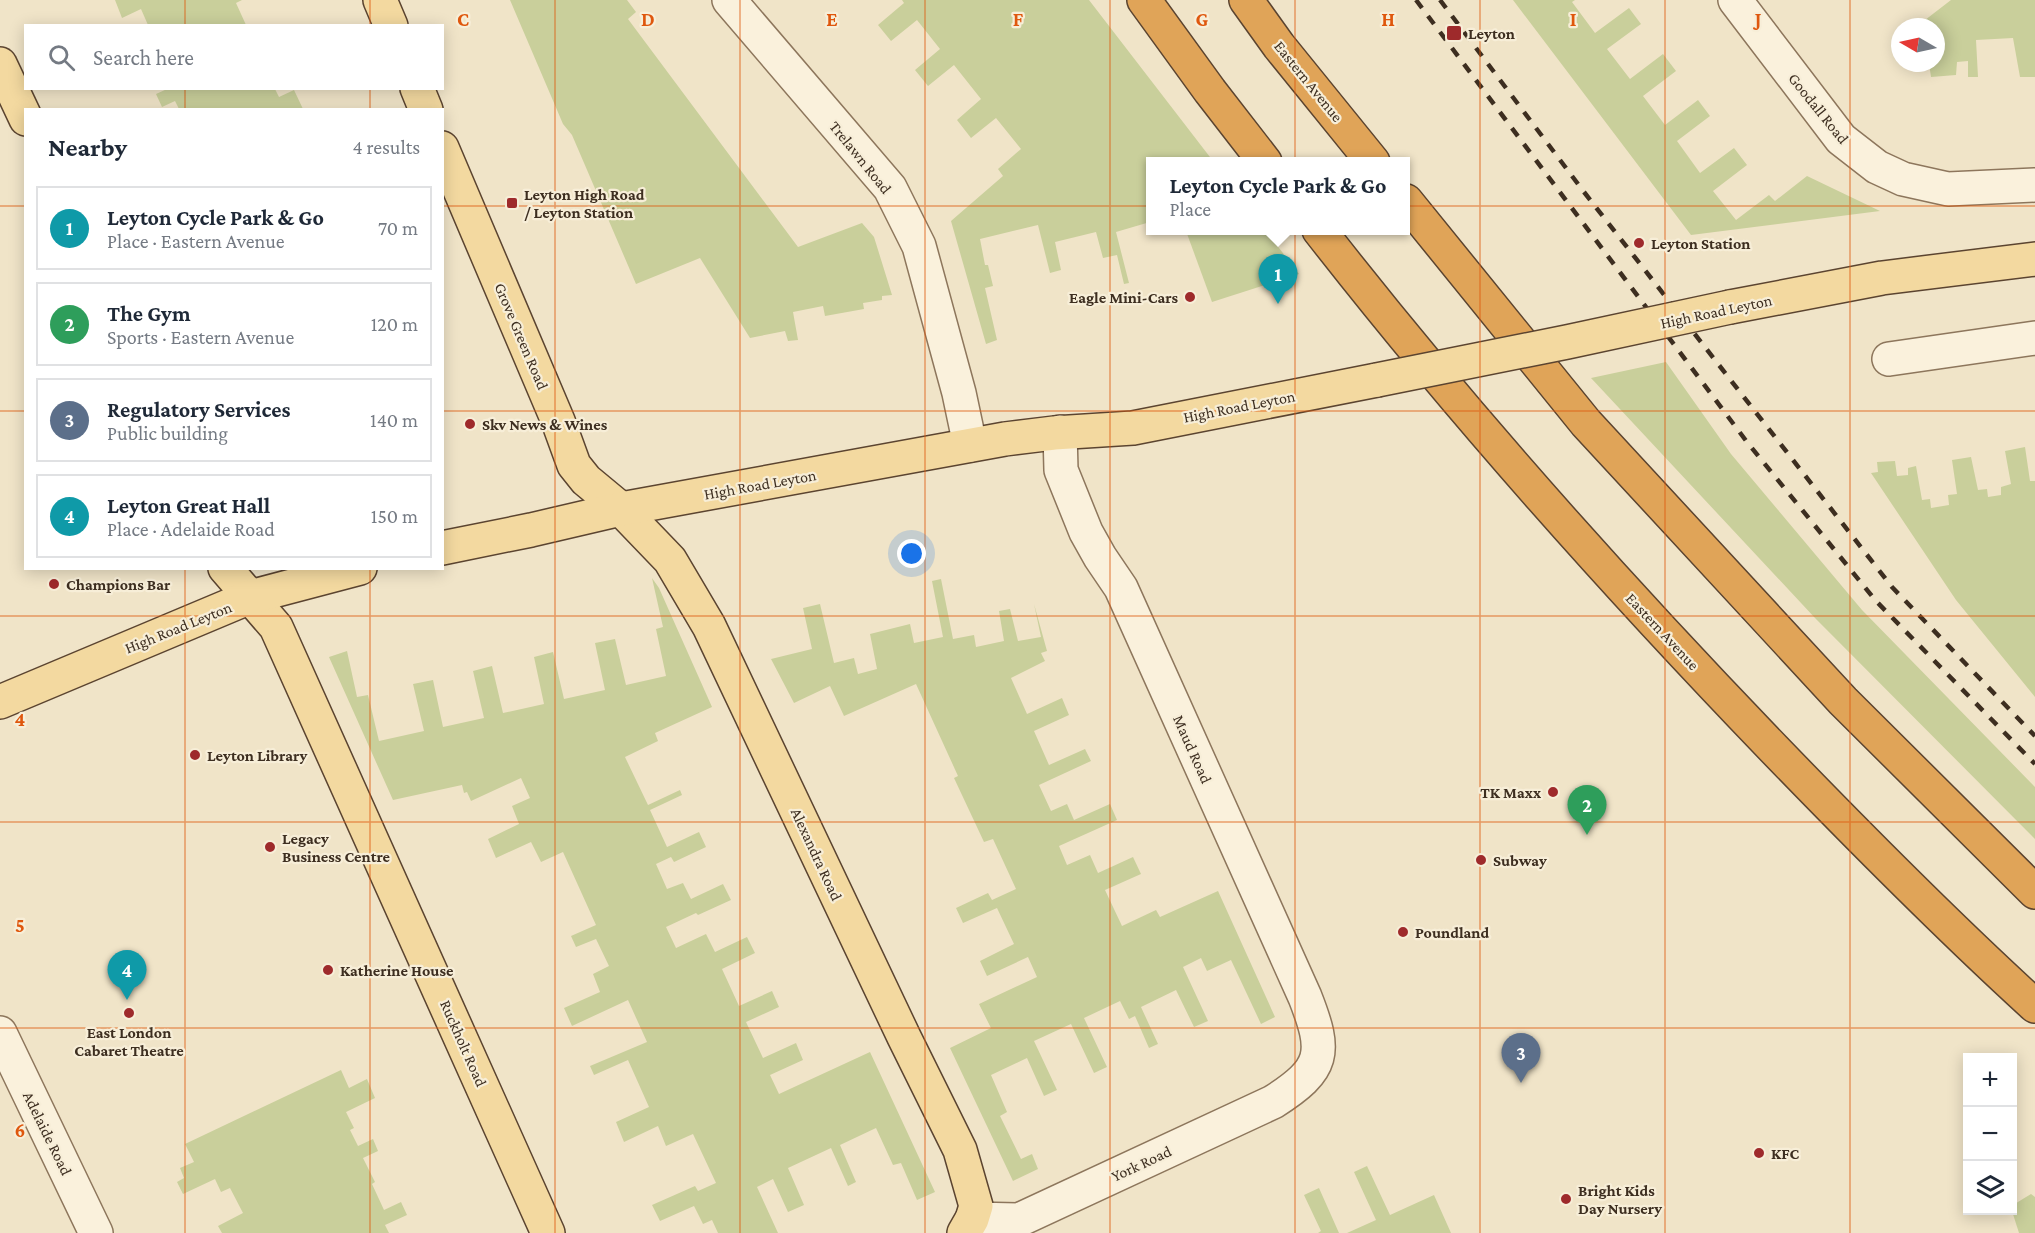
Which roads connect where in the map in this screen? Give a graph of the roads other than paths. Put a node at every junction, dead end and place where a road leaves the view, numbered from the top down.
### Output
1 (380, 0) edge
2 (729, 0) edge
3 (1143, 0) edge
4 (1246, 0) edge
5 (1735, 0) edge
6 (390, 24) edge
7 (0, 64) edge
8 (418, 90) edge
9 (425, 108) edge
10 (24, 115) edge
11 (444, 153) edge
12 (1261, 157) edge
13 (1369, 157) edge
14 (2035, 185) edge
15 (1410, 206) edge
16 (1322, 235) edge
17 (2035, 259) edge
18 (2035, 339) edge
19 (1889, 359) dead end
20 (1060, 432) junction
21 (970, 445) junction
22 (621, 509) junction
23 (444, 548) edge
24 (227, 570) edge
25 (352, 570) edge
26 (250, 597) junction
27 (0, 702) edge
28 (2035, 892) edge
29 (2035, 1006) edge
30 (0, 1033) edge
31 (1313, 1069) joint
32 (968, 1226) edge
33 (96, 1233) edge
34 (548, 1233) edge

1 - 6 main road
2 - 21 street, Trelawn Road
3 - 12 highway
4 - 13 highway, Eastern Avenue
5 - 14 street, Goodall Road
7 - 10 main road
8 - 9 main road
11 - 22 main road, Grove Green Road
15 - 28 highway
16 - 29 highway, Eastern Avenue
17 - 20 main road, High Road Leyton, bridge
18 - 19 street
20 - 21 main road, High Road Leyton
20 - 31 street, Maud Road
21 - 22 main road, High Road Leyton
22 - 23 main road, High Road Leyton
22 - 32 main road, Alexandra Road
24 - 26 main road, Ruckholt Road
25 - 26 main road, High Road Leyton
26 - 27 main road, High Road Leyton
26 - 34 main road, Ruckholt Road
30 - 33 street, Adelaide Road
31 - 32 street, York Road

